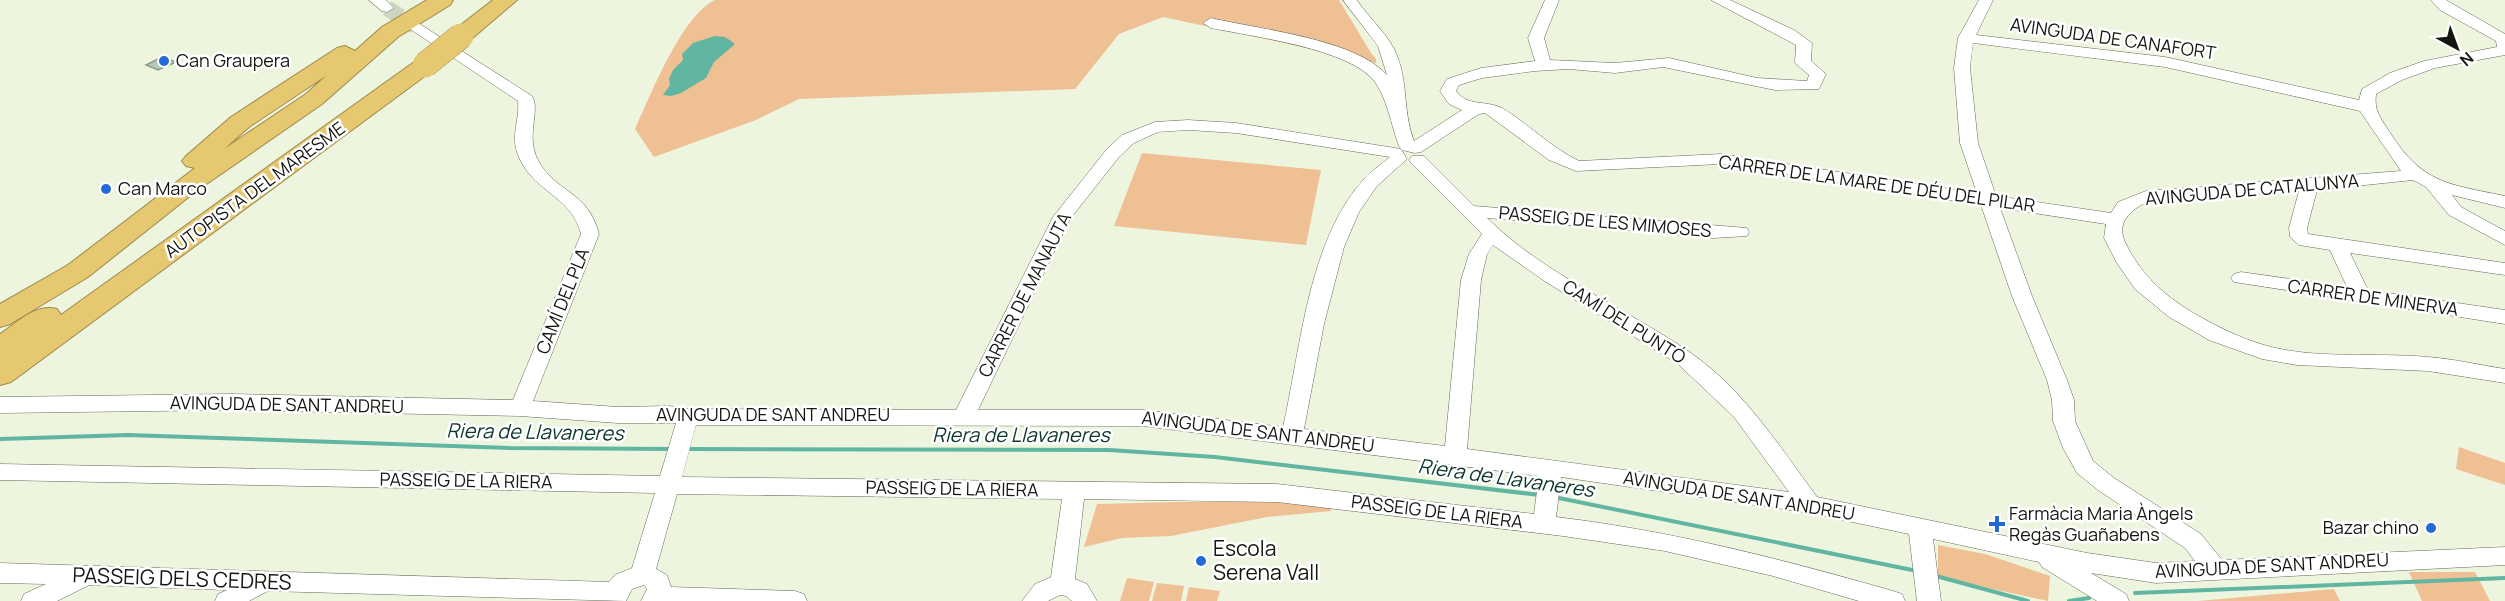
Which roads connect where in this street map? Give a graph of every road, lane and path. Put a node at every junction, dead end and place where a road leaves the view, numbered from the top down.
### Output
1 (416, 0) edge
2 (442, 0) edge
3 (482, 0) edge
4 (506, 0) edge
5 (1350, 0) edge
6 (1552, 0) edge
7 (1718, 0) edge
8 (1986, 0) edge
9 (2438, 0) edge
10 (1211, 23) dead end
11 (415, 26) tunnel mouth
12 (453, 33) junction
13 (1966, 38) junction
14 (419, 60) junction
15 (1544, 66) junction
16 (2366, 107) junction
17 (1397, 109) junction
18 (1475, 109) junction
19 (1407, 153) junction
20 (2422, 178) junction
21 (2309, 185) junction
22 (1986, 198) junction
23 (2505, 202) edge
24 (1471, 212) junction
25 (2116, 220) junction
26 (1740, 232) dead end
27 (1492, 233) junction
28 (2505, 239) edge
29 (2338, 247) junction
30 (2505, 269) edge
31 (2241, 278) dead end
32 (2361, 296) junction
33 (0, 310) edge
34 (0, 316) edge
35 (2505, 317) edge
36 (0, 349) edge
37 (0, 374) edge
38 (2505, 376) edge
39 (0, 405) edge
40 (520, 408) junction
41 (964, 416) junction
42 (688, 417) junction
43 (1292, 435) junction
44 (1455, 456) junction
45 (1548, 467) junction
46 (0, 472) edge
47 (668, 485) junction
48 (1074, 491) junction
49 (1810, 504) junction
50 (1544, 525) junction
51 (1920, 529) junction
52 (2037, 552) junction
53 (2505, 556) edge
54 (2215, 569) junction
55 (0, 573) edge
56 (642, 575) junction
57 (85, 576) junction
58 (264, 582) junction
59 (1062, 584) junction
60 (442, 588) junction
61 (614, 597) edge
62 (42, 599) edge
63 (655, 599) edge
64 (228, 601) edge
65 (420, 601) edge
66 (795, 601) edge
67 (1034, 601) edge
68 (1085, 601) edge
69 (1893, 601) edge
70 (1929, 601) edge
71 (2117, 601) edge

1 - 33 highway
2 - 34 highway
3 - 12 highway, AUTOPISTA DEL MARESME
4 - 12 highway, AUTOPISTA DEL MARESME
5 - 17 street
6 - 15 street
7 - 15 street
8 - 13 street
9 - 16 street
10 - 17 street
11 - 40 street, CAMÍ DEL PLA
12 - 14 highway, AUTOPISTA DEL MARESME, bridge
13 - 16 street, AVINGUDA DE CANAFORT
13 - 22 street
14 - 36 highway, AUTOPISTA DEL MARESME
14 - 37 highway, AUTOPISTA DEL MARESME
15 - 18 street, CARRER DE LA MARE DE DÉU DEL PILAR
16 - 20 street
17 - 19 street
18 - 19 street
18 - 22 street, CARRER DE LA MARE DE DÉU DEL PILAR
19 - 24 street, CAMÍ DEL PUNTÓ
19 - 41 street, CARRER DE MANAUTA
19 - 43 street
20 - 21 street, AVINGUDA DE CATALUNYA
20 - 23 street
20 - 28 street
21 - 25 street, AVINGUDA DE CATALUNYA
21 - 29 street
22 - 25 street, CARRER DE LA MARE DE DÉU DEL PILAR
22 - 54 street
24 - 26 street, PASSEIG DE LES MIMOSES
24 - 27 street, CAMÍ DEL PUNTÓ
25 - 38 street
27 - 44 street
27 - 49 street, CAMÍ DEL PUNTÓ
29 - 30 street
29 - 32 street
31 - 32 street, CARRER DE MINERVA
32 - 35 street, CARRER DE MINERVA
39 - 40 street, AVINGUDA DE SANT ANDREU
40 - 42 street, AVINGUDA DE SANT ANDREU
41 - 42 street, AVINGUDA DE SANT ANDREU
41 - 43 street, AVINGUDA DE SANT ANDREU
42 - 47 street
43 - 44 street, AVINGUDA DE SANT ANDREU
44 - 45 street, AVINGUDA DE SANT ANDREU
45 - 49 street, AVINGUDA DE SANT ANDREU
45 - 50 street
46 - 47 street, PASSEIG DE LA RIERA
47 - 48 street, PASSEIG DE LA RIERA
47 - 56 street
48 - 50 street, PASSEIG DE LA RIERA
48 - 59 street
49 - 51 street, AVINGUDA DE SANT ANDREU
50 - 69 street, PASSEIG DE LA RIERA
51 - 52 street, AVINGUDA DE SANT ANDREU
51 - 70 street
52 - 54 street, AVINGUDA DE SANT ANDREU
52 - 71 street
53 - 54 street, AVINGUDA DE SANT ANDREU
55 - 57 street, PASSEIG DELS CEDRES
56 - 61 street
56 - 63 street
57 - 58 street, PASSEIG DELS CEDRES
57 - 62 street
58 - 60 street, PASSEIG DELS CEDRES
58 - 64 street
59 - 67 street
59 - 68 street
60 - 61 street, PASSEIG DELS CEDRES
60 - 65 street
63 - 66 street

